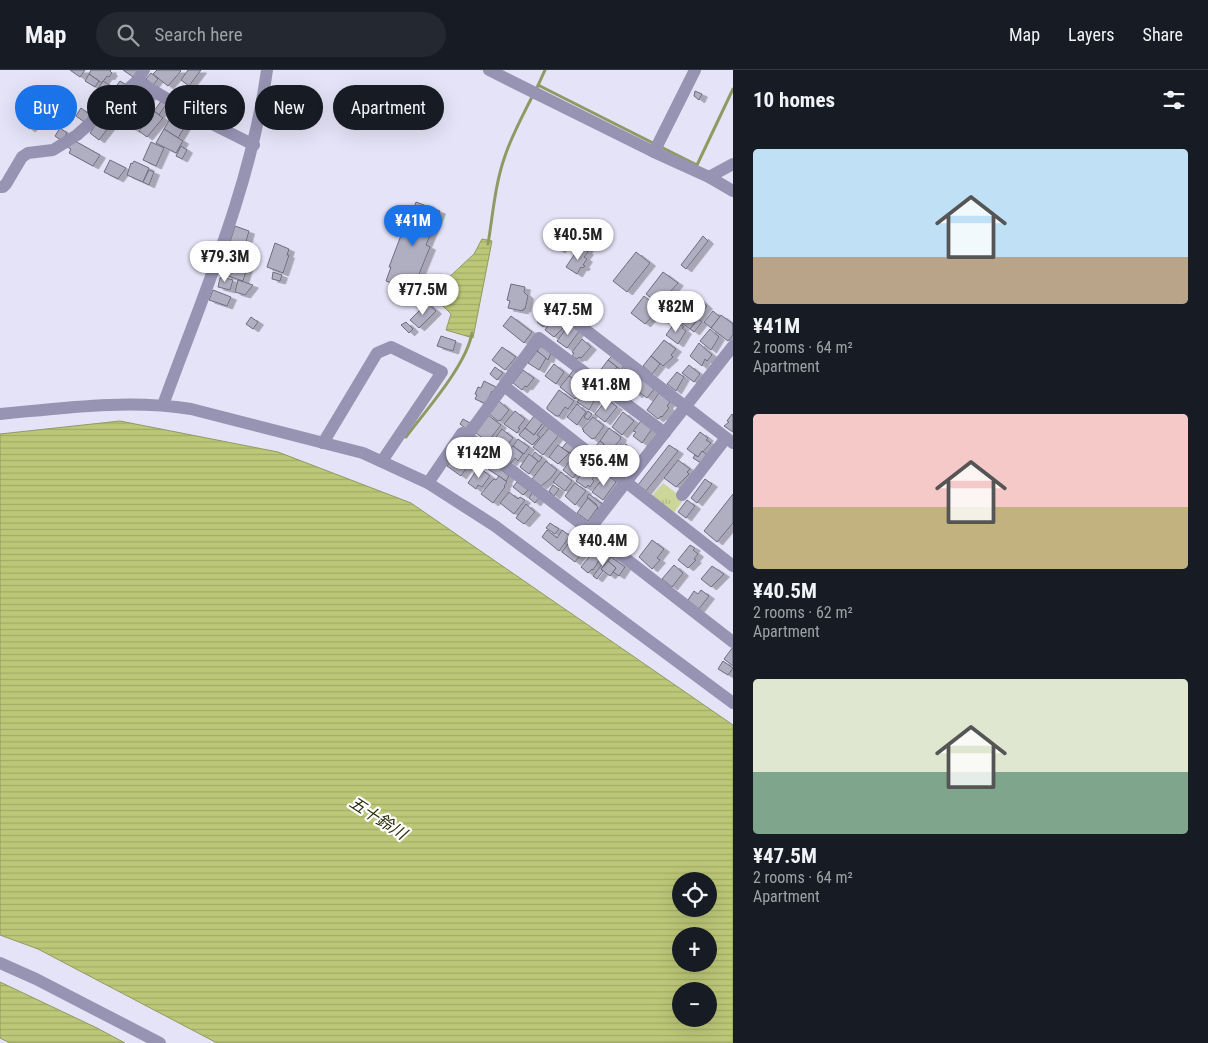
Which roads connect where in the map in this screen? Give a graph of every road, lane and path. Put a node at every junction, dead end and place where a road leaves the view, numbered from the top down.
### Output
1 (144, 70) edge
2 (267, 70) edge
3 (489, 70) edge
4 (695, 70) edge
5 (137, 82) junction
6 (254, 145) junction
7 (654, 152) junction
8 (733, 164) edge
9 (709, 178) junction
10 (0, 186) edge
11 (733, 191) edge
12 (561, 311) dead end
13 (733, 346) edge
14 (504, 386) junction
15 (163, 405) junction
16 (686, 406) junction
17 (0, 414) edge
18 (665, 433) junction
19 (466, 436) junction
20 (730, 441) edge
21 (323, 443) junction
22 (382, 461) junction
23 (626, 482) junction
24 (428, 483) junction
25 (682, 495) dead end
26 (590, 530) junction
27 (733, 566) edge
28 (733, 642) edge
29 (733, 703) edge
30 (0, 963) edge
31 (160, 1043) edge

1 - 5 street
2 - 6 street
3 - 7 street
4 - 7 street
5 - 6 street
5 - 10 street
6 - 15 street
7 - 9 street
8 - 9 street
9 - 11 street
12 - 16 street
13 - 16 street
14 - 18 street
14 - 19 street
14 - 23 street
15 - 17 street
15 - 21 street
16 - 18 street
16 - 20 street
18 - 23 street
19 - 24 street
19 - 26 street
20 - 25 street
21 - 22 street
21 - 22 street
22 - 24 street
23 - 26 street
23 - 27 street
24 - 29 street
26 - 28 street
30 - 31 street

